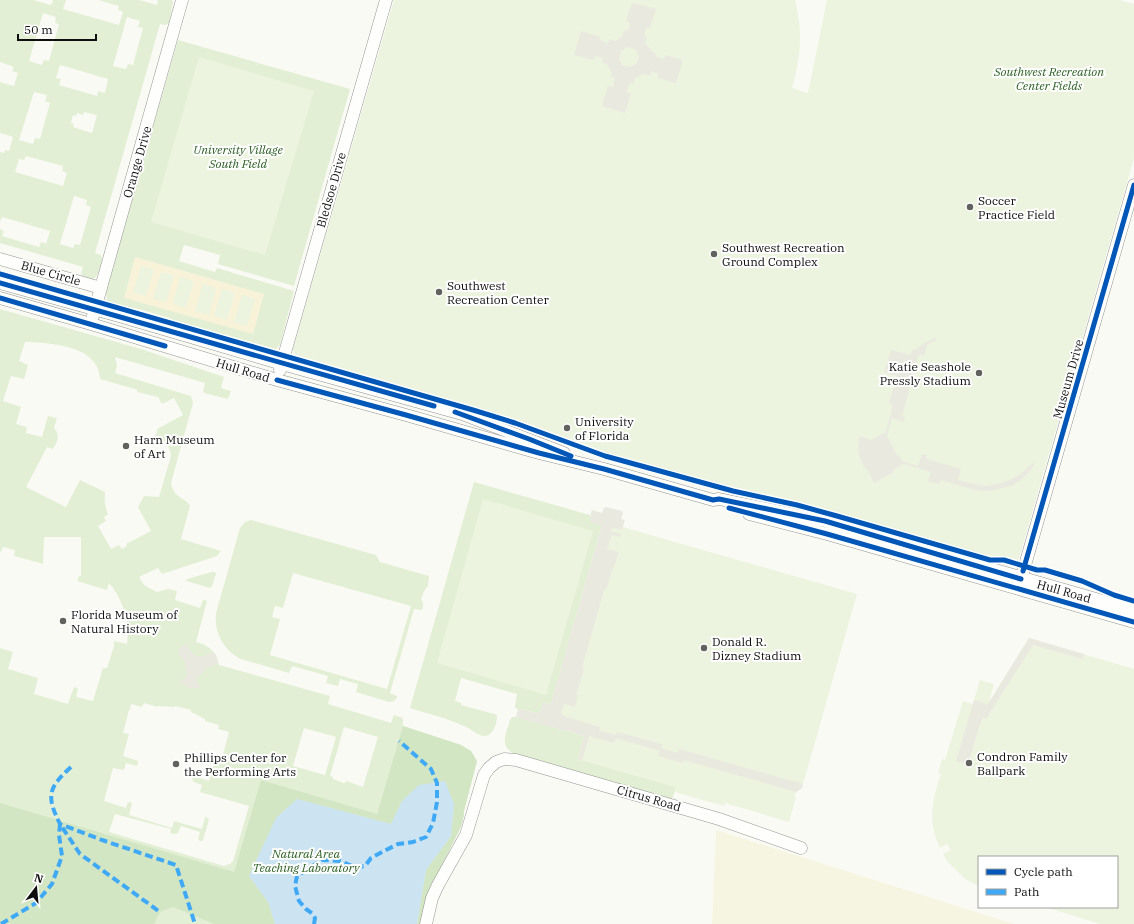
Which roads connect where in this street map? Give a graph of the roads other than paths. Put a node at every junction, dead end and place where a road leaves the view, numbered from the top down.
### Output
1 (182, 0) edge
2 (386, 0) edge
3 (1134, 184) edge
4 (0, 259) edge
5 (0, 283) edge
6 (101, 288) junction
7 (0, 298) edge
8 (95, 309) junction
9 (91, 324) junction
10 (282, 364) junction
11 (276, 380) junction
12 (604, 469) junction
13 (1020, 584) junction
14 (1134, 610) edge
15 (1134, 622) edge
16 (801, 848) dead end
17 (426, 924) edge

1 - 6 street, Orange Drive
2 - 10 street, Bledsoe Drive
3 - 13 street, Museum Drive
4 - 6 street, Blue Circle
5 - 8 street, Hull Road
6 - 8 street, Orange Drive
7 - 9 street, Hull Road
8 - 9 street, Orange Drive
8 - 10 street, Hull Road
9 - 11 street, Hull Road
10 - 11 street, Bledsoe Drive
10 - 12 street, Hull Road
11 - 12 street, Hull Road
12 - 13 street, Hull Road
13 - 14 street, Hull Road
13 - 15 street, Hull Road
16 - 17 street, Citrus Road

